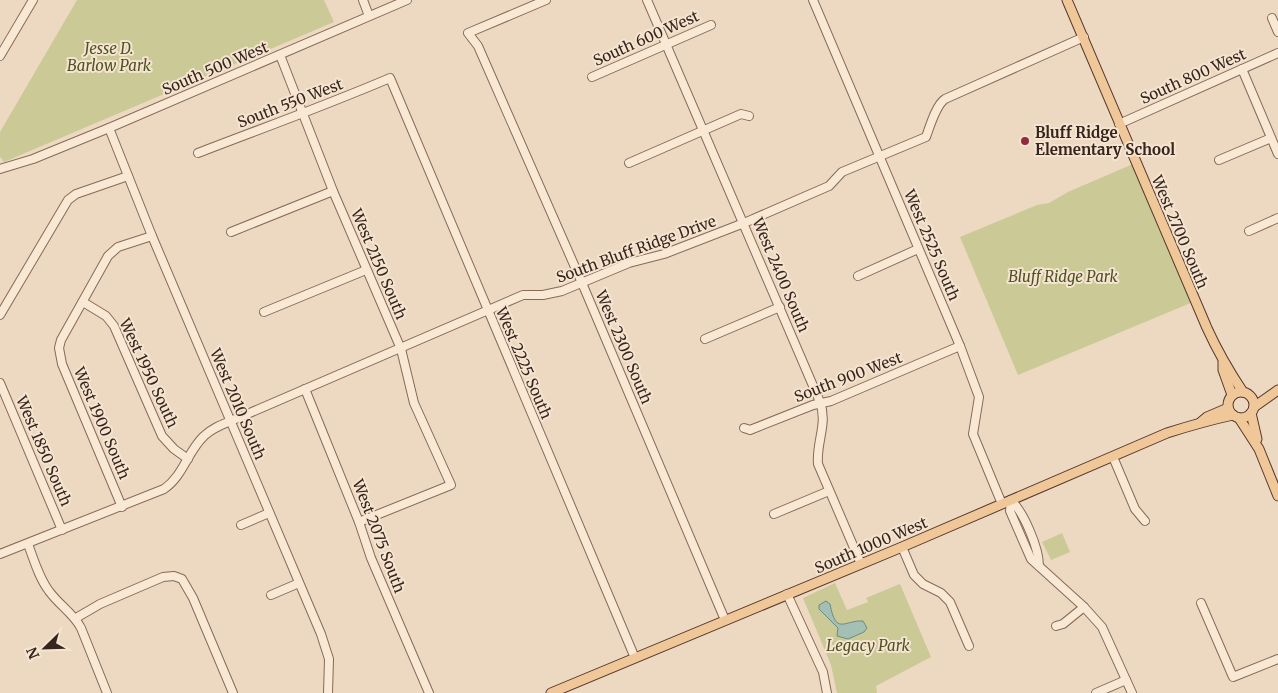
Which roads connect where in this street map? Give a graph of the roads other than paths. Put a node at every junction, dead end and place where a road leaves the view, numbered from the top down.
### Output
1 (33, 0) edge
2 (363, 0) edge
3 (407, 0) edge
4 (546, 0) edge
5 (647, 0) edge
6 (813, 0) edge
7 (1067, 0) edge
8 (369, 16) junction
9 (1272, 18) dead end
10 (711, 25) dead end
11 (1278, 32) edge
12 (1084, 38) junction
13 (667, 44) junction
14 (2, 47) edge
15 (1278, 53) edge
16 (280, 55) junction
17 (0, 56) edge
18 (1242, 69) junction
19 (592, 77) dead end
20 (390, 78) joint
21 (302, 112) junction
22 (749, 116) dead end
23 (1119, 124) junction
24 (109, 128) junction
25 (704, 132) junction
26 (1271, 138) junction
27 (198, 154) dead end
28 (1278, 154) edge
29 (879, 156) junction
30 (1219, 160) dead end
31 (630, 163) dead end
32 (0, 169) edge
33 (128, 176) junction
34 (333, 191) junction
35 (1278, 218) edge
36 (744, 223) junction
37 (1249, 231) dead end
38 (231, 232) dead end
39 (152, 236) junction
40 (918, 249) junction
41 (366, 270) junction
42 (858, 276) dead end
43 (582, 283) junction
44 (83, 302) junction
45 (780, 307) junction
46 (487, 311) junction
47 (264, 312) dead end
48 (0, 315) edge
49 (705, 340) dead end
50 (960, 346) junction
51 (400, 349) junction
52 (1223, 362) junction
53 (0, 383) edge
54 (305, 389) junction
55 (1275, 392) edge
56 (1246, 393) junction
57 (1232, 395) junction
58 (820, 402) junction
59 (1253, 410) junction
60 (1233, 414) junction
61 (231, 421) junction
62 (744, 428) dead end
63 (1259, 449) junction
64 (1113, 457) junction
65 (188, 459) junction
66 (829, 491) junction
67 (1278, 496) edge
68 (1011, 500) junction
69 (1002, 504) junction
70 (122, 507) junction
71 (269, 514) junction
72 (774, 514) dead end
73 (1145, 521) dead end
74 (359, 522) junction
75 (241, 525) dead end
76 (62, 530) junction
77 (28, 544) junction
78 (902, 547) junction
79 (0, 554) edge
80 (861, 564) junction
81 (299, 583) junction
82 (787, 594) junction
83 (271, 595) dead end
84 (1201, 603) dead end
85 (1084, 606) junction
86 (76, 618) junction
87 (725, 620) junction
88 (1056, 626) dead end
89 (969, 646) dead end
90 (635, 658) junction
91 (1278, 659) edge
92 (1126, 680) junction
93 (106, 693) edge
94 (233, 693) edge
95 (328, 693) edge
96 (429, 693) edge
97 (551, 693) edge
98 (827, 693) edge
99 (1096, 693) edge
100 (1132, 693) edge

1 - 14 street
2 - 8 street
3 - 8 street, South 500 West
4 - 43 street, West 2300 South
5 - 13 street, West 2400 South
6 - 29 street, West 2525 South
7 - 12 main road, West 2700 South
8 - 16 street, South 500 West
9 - 11 street
10 - 13 street, South 600 West
12 - 23 main road, West 2700 South
12 - 29 street, South Bluff Ridge Drive
13 - 19 street, South 600 West
13 - 25 street, West 2400 South
14 - 17 street
15 - 18 street, South 800 West
16 - 21 street, West 2150 South
16 - 24 street, South 500 West
18 - 23 street, South 800 West
18 - 26 street
20 - 21 street, South 550 West
20 - 46 street, West 2225 South
21 - 27 street, South 550 West
21 - 34 street, West 2150 South
22 - 25 street
23 - 52 main road, West 2700 South
24 - 32 street, South 500 West
24 - 33 street, West 2010 South
25 - 31 street
25 - 36 street, West 2400 South
26 - 28 street
26 - 30 street
29 - 36 street, South Bluff Ridge Drive
29 - 40 street, West 2525 South
33 - 39 street, West 2010 South
33 - 48 street
34 - 38 street
34 - 41 street, West 2150 South
35 - 37 street
36 - 43 street, South Bluff Ridge Drive
36 - 45 street, West 2400 South
39 - 44 street
39 - 61 street, West 2010 South
40 - 42 street
40 - 50 street, West 2525 South
41 - 47 street
41 - 51 street, West 2150 South
43 - 46 street, South Bluff Ridge Drive
43 - 87 street, West 2300 South
44 - 65 street, West 1950 South
44 - 70 street, West 1900 South
45 - 49 street
45 - 58 street, West 2400 South
46 - 51 street, South Bluff Ridge Drive
46 - 90 street, West 2225 South
50 - 58 street, South 900 West
50 - 69 street, West 2525 South
51 - 54 street, South Bluff Ridge Drive
51 - 74 street, West 2150 South
52 - 56 main road, West 2700 South
52 - 57 main road, West 2700 South
53 - 76 street, West 1850 South
54 - 61 street, South Bluff Ridge Drive
54 - 74 street, West 2075 South
55 - 56 main road
55 - 59 main road
56 - 57 main road
56 - 59 main road, West 2700 South
57 - 60 main road
58 - 62 street, South 900 West
58 - 66 street, West 2400 South
59 - 60 main road, South 1000 West
59 - 63 main road
60 - 63 main road
60 - 64 main road, South 1000 West
61 - 65 street, South Bluff Ridge Drive
61 - 71 street, West 2010 South
63 - 67 main road
64 - 68 main road, South 1000 West
64 - 73 street
65 - 70 street, South Bluff Ridge Drive
66 - 72 street
66 - 80 street, West 2400 South
68 - 69 main road, South 1000 West
68 - 85 street
69 - 78 main road, South 1000 West
70 - 76 street, South Bluff Ridge Drive
71 - 75 street
71 - 81 street, West 2010 South
74 - 96 street, West 2075 South
76 - 77 street, South Bluff Ridge Drive
77 - 79 street, South Bluff Ridge Drive
77 - 86 street
78 - 80 main road, South 1000 West
78 - 89 street
80 - 82 main road, South 1000 West
81 - 83 street
81 - 95 street, West 2010 South
82 - 87 main road, South 1000 West
82 - 98 street
84 - 91 street
85 - 88 street
85 - 92 street
86 - 93 street
86 - 94 street
87 - 90 main road, South 1000 West
90 - 97 main road, South 1000 West
92 - 99 street
92 - 100 street

